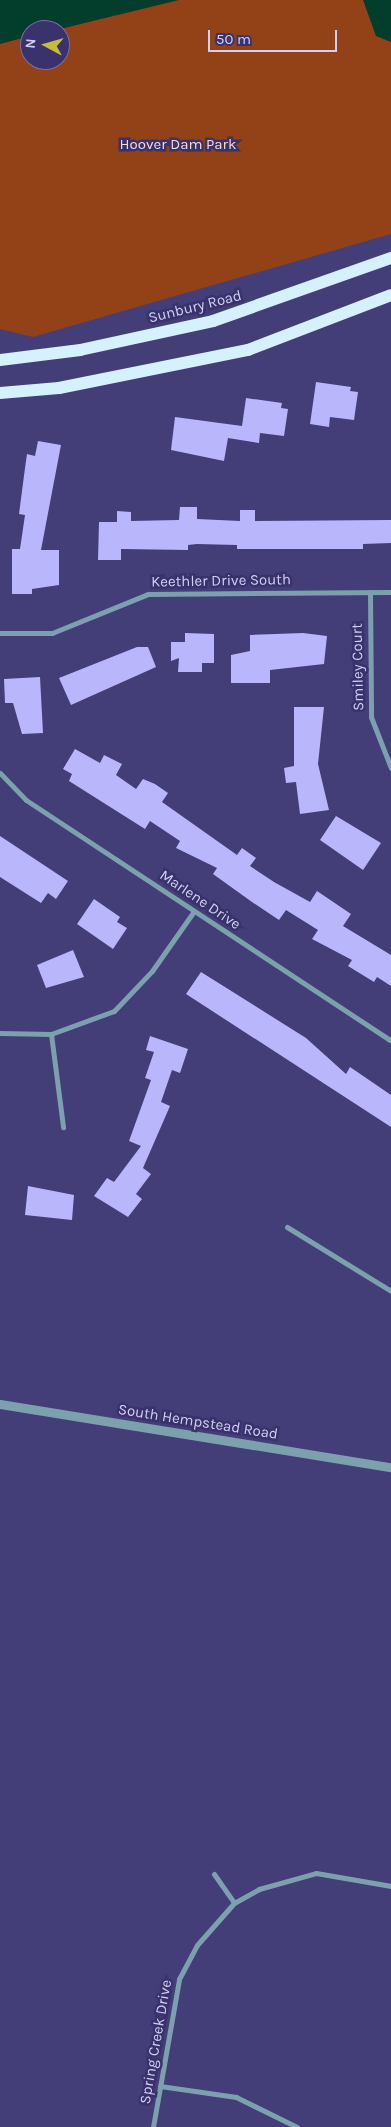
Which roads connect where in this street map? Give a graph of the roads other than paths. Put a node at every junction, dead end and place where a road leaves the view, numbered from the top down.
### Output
1 (391, 258) edge
2 (391, 295) edge
3 (0, 360) edge
4 (0, 393) edge
5 (370, 592) junction
6 (391, 592) edge
7 (0, 634) edge
8 (391, 768) edge
9 (0, 773) edge
10 (194, 911) junction
11 (0, 1033) edge
12 (51, 1034) junction
13 (391, 1041) edge
14 (63, 1127) dead end
15 (287, 1227) dead end
16 (391, 1291) edge
17 (0, 1404) edge
18 (391, 1467) edge
19 (214, 1874) dead end
20 (391, 1886) edge
21 (234, 1903) junction
22 (160, 2086) junction
23 (153, 2127) edge
24 (297, 2127) edge

1 - 3 main road, Sunbury Road
2 - 4 main road
5 - 6 street, Keethler Drive South
5 - 7 street, Keethler Drive South
5 - 8 street, Smiley Court
9 - 10 street, Marlene Drive
10 - 12 street
10 - 13 street, Marlene Drive
11 - 12 street
12 - 14 street
15 - 16 street
17 - 18 street, South Hempstead Road
19 - 21 street
20 - 21 street, Spring Creek Drive
21 - 22 street, Spring Creek Drive
22 - 23 street, Spring Creek Drive
22 - 24 street

